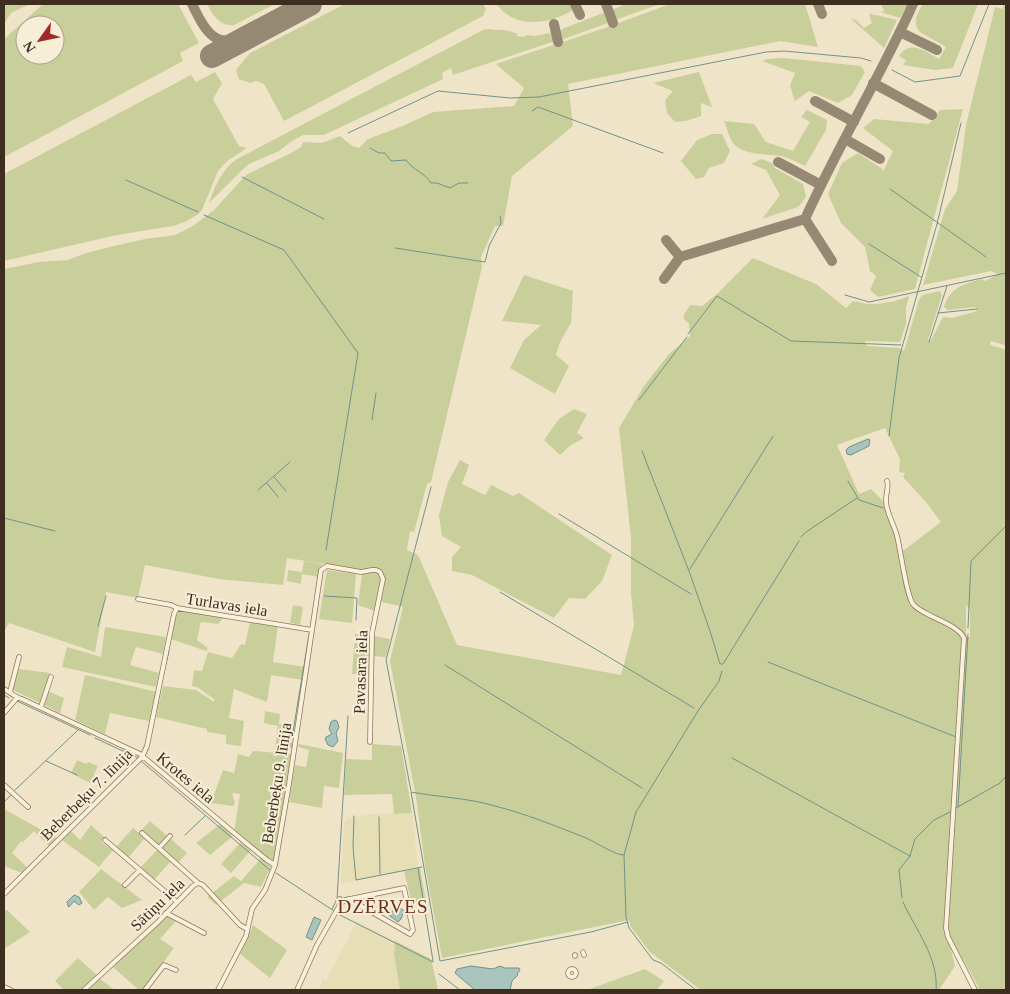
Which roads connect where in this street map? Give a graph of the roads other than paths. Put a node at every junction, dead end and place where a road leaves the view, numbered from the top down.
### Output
1 (887, 481) dead end
2 (324, 568) joint
3 (138, 599) dead end
4 (176, 608) junction
5 (312, 630) junction
6 (19, 657) dead end
7 (51, 677) dead end
8 (4, 689) edge
9 (10, 692) junction
10 (17, 698) junction
11 (41, 707) junction
12 (4, 713) edge
13 (370, 742) dead end
14 (142, 757) junction
15 (4, 785) edge
16 (28, 807) dead end
17 (142, 833) dead end
18 (170, 836) dead end
19 (105, 840) dead end
20 (159, 848) junction
21 (275, 865) junction
22 (140, 870) junction
23 (198, 883) junction
24 (125, 885) dead end
25 (4, 894) edge
26 (347, 899) junction
27 (177, 902) junction
28 (166, 913) junction
29 (247, 929) junction
30 (204, 932) dead end
31 (176, 970) dead end
32 (4, 987) edge
33 (7, 990) edge
34 (12, 990) edge
35 (84, 990) edge
36 (145, 990) edge
37 (218, 990) edge
38 (297, 990) edge
39 (974, 990) edge

1 - 39 street
2 - 5 street, Beberbeķu 9. līnija
2 - 13 street, Pavasara iela
3 - 4 street, Turlavas iela
4 - 5 street, Turlavas iela
4 - 14 street, Beberbeķu 7. līnija
5 - 21 street, Beberbeķu 9. līnija
6 - 9 street
7 - 11 street
8 - 9 street
9 - 10 street
10 - 11 street, Krotes iela
10 - 12 street
11 - 14 street, Krotes iela
14 - 21 street, Krotes iela
14 - 25 street, Beberbeķu 7. līnija
15 - 16 street
17 - 20 street
18 - 20 street
19 - 22 street
20 - 23 street
21 - 29 street, Beberbeķu 9. līnija
22 - 24 street
22 - 27 street
23 - 27 street, Sātiņu iela
23 - 29 street, Sātiņu iela
26 - 26 street
26 - 38 street
27 - 28 street, Sātiņu iela
28 - 30 street
28 - 35 street, Sātiņu iela
29 - 37 street, Beberbeķu 9. līnija
31 - 36 street
32 - 33 street
32 - 34 street

